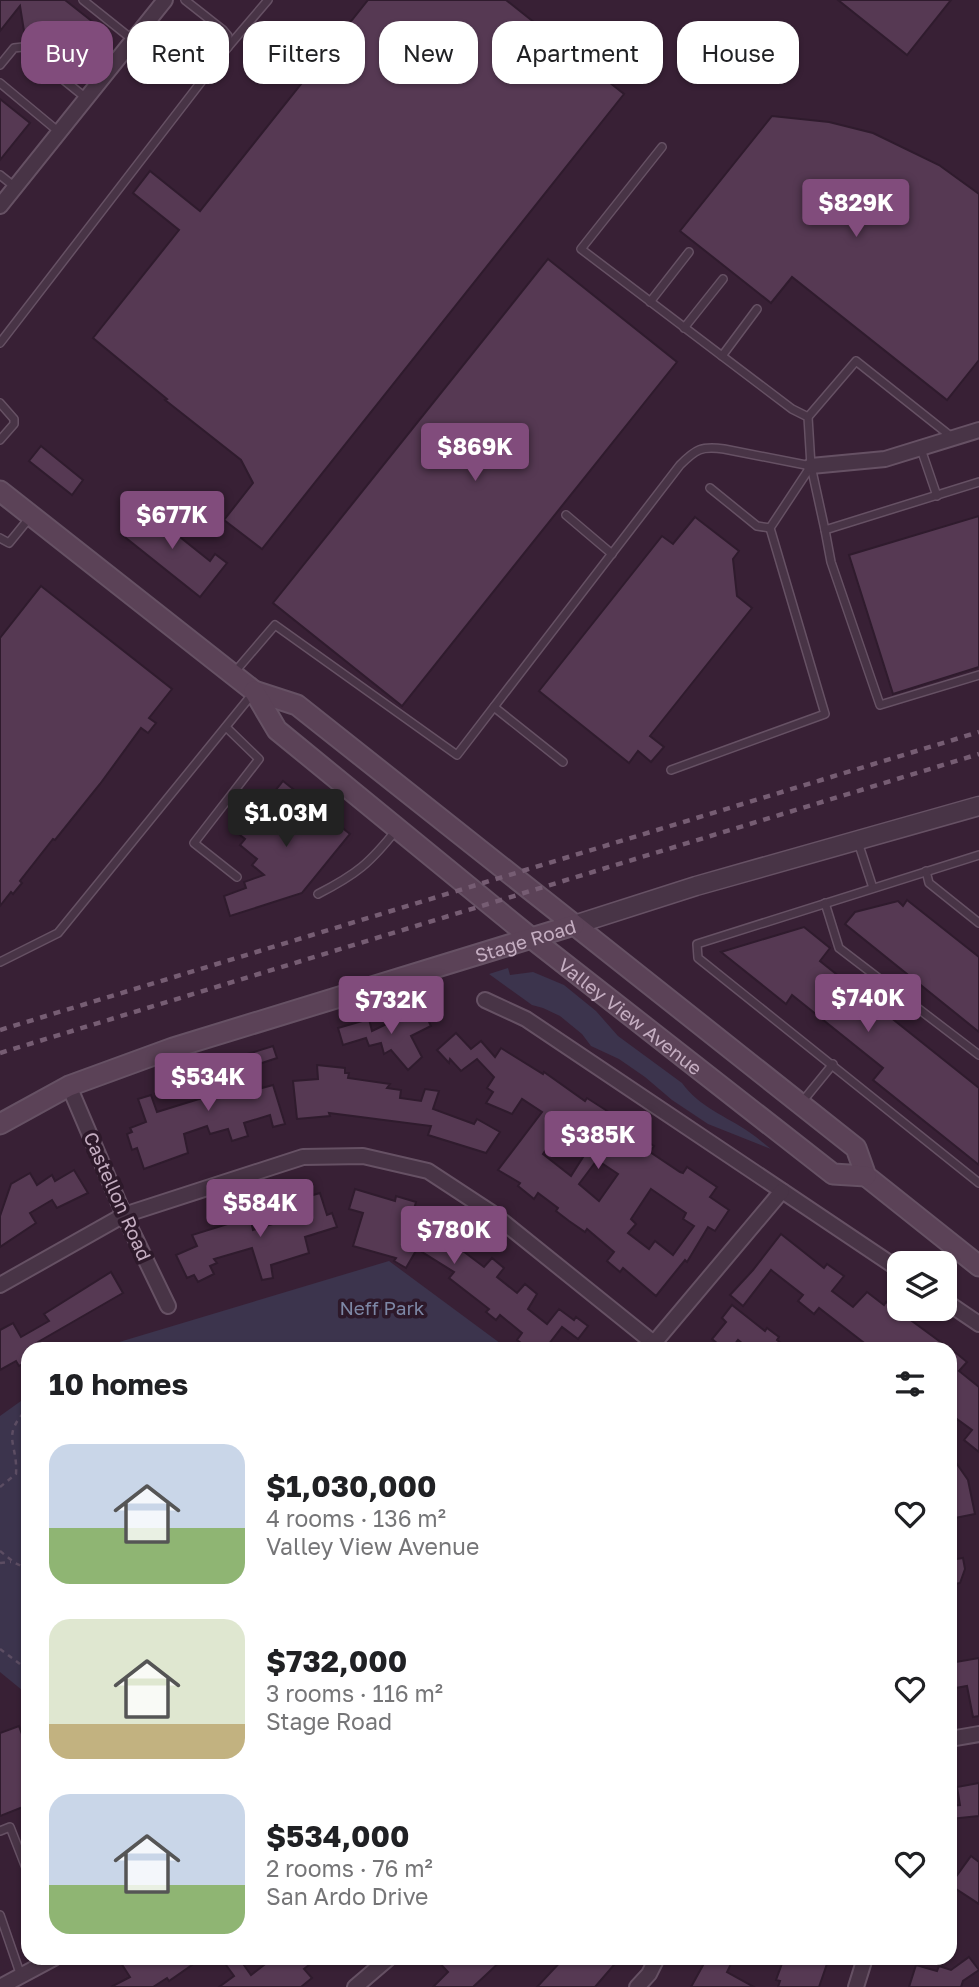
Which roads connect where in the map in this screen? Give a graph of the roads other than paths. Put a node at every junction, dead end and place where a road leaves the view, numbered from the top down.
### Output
1 (83, 0) edge
2 (165, 0) edge
3 (185, 0) edge
4 (268, 0) edge
5 (148, 21) edge
6 (212, 21) edge
7 (127, 35) edge
8 (229, 46) edge
9 (127, 48) edge
10 (0, 65) edge
11 (0, 83) edge
12 (200, 84) edge
13 (87, 98) junction
14 (59, 132) junction
15 (662, 148) dead end
16 (0, 175) edge
17 (15, 187) junction
18 (0, 206) edge
19 (689, 252) dead end
20 (723, 279) dead end
21 (650, 302) junction
22 (757, 309) dead end
23 (684, 328) junction
24 (0, 343) edge
25 (722, 356) junction
26 (0, 403) edge
27 (808, 417) junction
28 (979, 430) edge
29 (953, 438) junction
30 (0, 440) edge
31 (921, 448) junction
32 (811, 466) junction
33 (979, 482) edge
34 (710, 488) dead end
35 (0, 491) edge
36 (937, 496) junction
37 (32, 516) junction
38 (566, 516) dead end
39 (770, 528) junction
40 (825, 530) junction
41 (0, 538) edge
42 (612, 554) junction
43 (233, 675) junction
44 (979, 676) edge
45 (254, 691) junction
46 (494, 707) junction
47 (226, 727) junction
48 (563, 762) dead end
49 (671, 770) dead end
50 (979, 806) edge
51 (397, 828) junction
52 (857, 841) junction
53 (979, 855) edge
54 (926, 871) junction
55 (237, 877) dead end
56 (873, 888) junction
57 (318, 894) dead end
58 (825, 903) junction
59 (979, 923) edge
60 (574, 925) junction
61 (530, 937) junction
62 (0, 962) edge
63 (485, 1000) dead end
64 (979, 1055) edge
65 (833, 1064) junction
66 (69, 1086) junction
67 (800, 1105) junction
68 (0, 1124) edge
69 (866, 1176) junction
70 (979, 1183) edge
71 (782, 1191) junction
72 (124, 1215) junction
73 (887, 1261) edge
74 (979, 1266) edge
75 (0, 1285) edge
76 (168, 1306) dead end
77 (957, 1309) edge
78 (979, 1324) edge
79 (649, 1342) edge
80 (659, 1342) edge
81 (979, 1734) edge
82 (957, 1738) edge
83 (0, 1831) edge
84 (21, 1855) edge
85 (0, 1915) edge
86 (42, 1965) edge
87 (381, 1965) edge
88 (654, 1965) edge
89 (863, 1965) edge
90 (22, 1976) junction
91 (0, 1987) edge
92 (355, 1987) edge
93 (637, 1987) edge
94 (856, 1987) edge

1 - 7 lane
2 - 5 street
3 - 6 lane
4 - 8 lane
9 - 13 street
10 - 13 lane
11 - 14 lane
12 - 24 lane
13 - 14 street
14 - 17 street
15 - 21 lane
16 - 17 lane
17 - 18 street
19 - 21 lane
20 - 23 lane
21 - 23 lane
22 - 25 lane
23 - 25 lane
25 - 27 lane
26 - 30 lane
27 - 29 lane
27 - 32 lane
28 - 29 street
29 - 31 street
31 - 32 street
31 - 36 lane
32 - 39 lane
32 - 40 lane
32 - 42 lane
33 - 36 lane
34 - 39 lane
35 - 37 main road, Valley View Avenue
36 - 40 lane
37 - 41 lane
37 - 43 main road, Valley View Avenue
38 - 42 lane
39 - 49 lane
40 - 44 lane
42 - 46 lane
43 - 45 main road, Valley View Avenue
43 - 46 lane
45 - 47 lane
45 - 51 main road, Valley View Avenue
45 - 60 main road, Valley View Avenue
46 - 48 lane
47 - 55 lane
47 - 62 lane
50 - 52 street, Stage Road
51 - 57 lane
51 - 61 main road, Valley View Avenue
52 - 56 lane
52 - 60 street, Stage Road
53 - 54 lane
54 - 56 lane
54 - 59 lane
56 - 58 lane
58 - 64 lane
58 - 65 lane
60 - 61 main road, Stage Road
60 - 67 main road, Valley View Avenue
61 - 66 main road, Stage Road
61 - 69 main road, Valley View Avenue
63 - 71 street
65 - 67 lane
65 - 70 lane
66 - 68 main road, Stage Road
66 - 72 street, Castellon Road
67 - 69 main road, Valley View Avenue
69 - 74 main road, Valley View Avenue
71 - 73 street
71 - 80 street
72 - 75 street
72 - 76 street, Castellon Road
72 - 79 street
77 - 78 street
81 - 82 street
83 - 84 lane
85 - 90 lane
86 - 90 street
87 - 92 street
88 - 93 street
89 - 94 street
90 - 91 street

